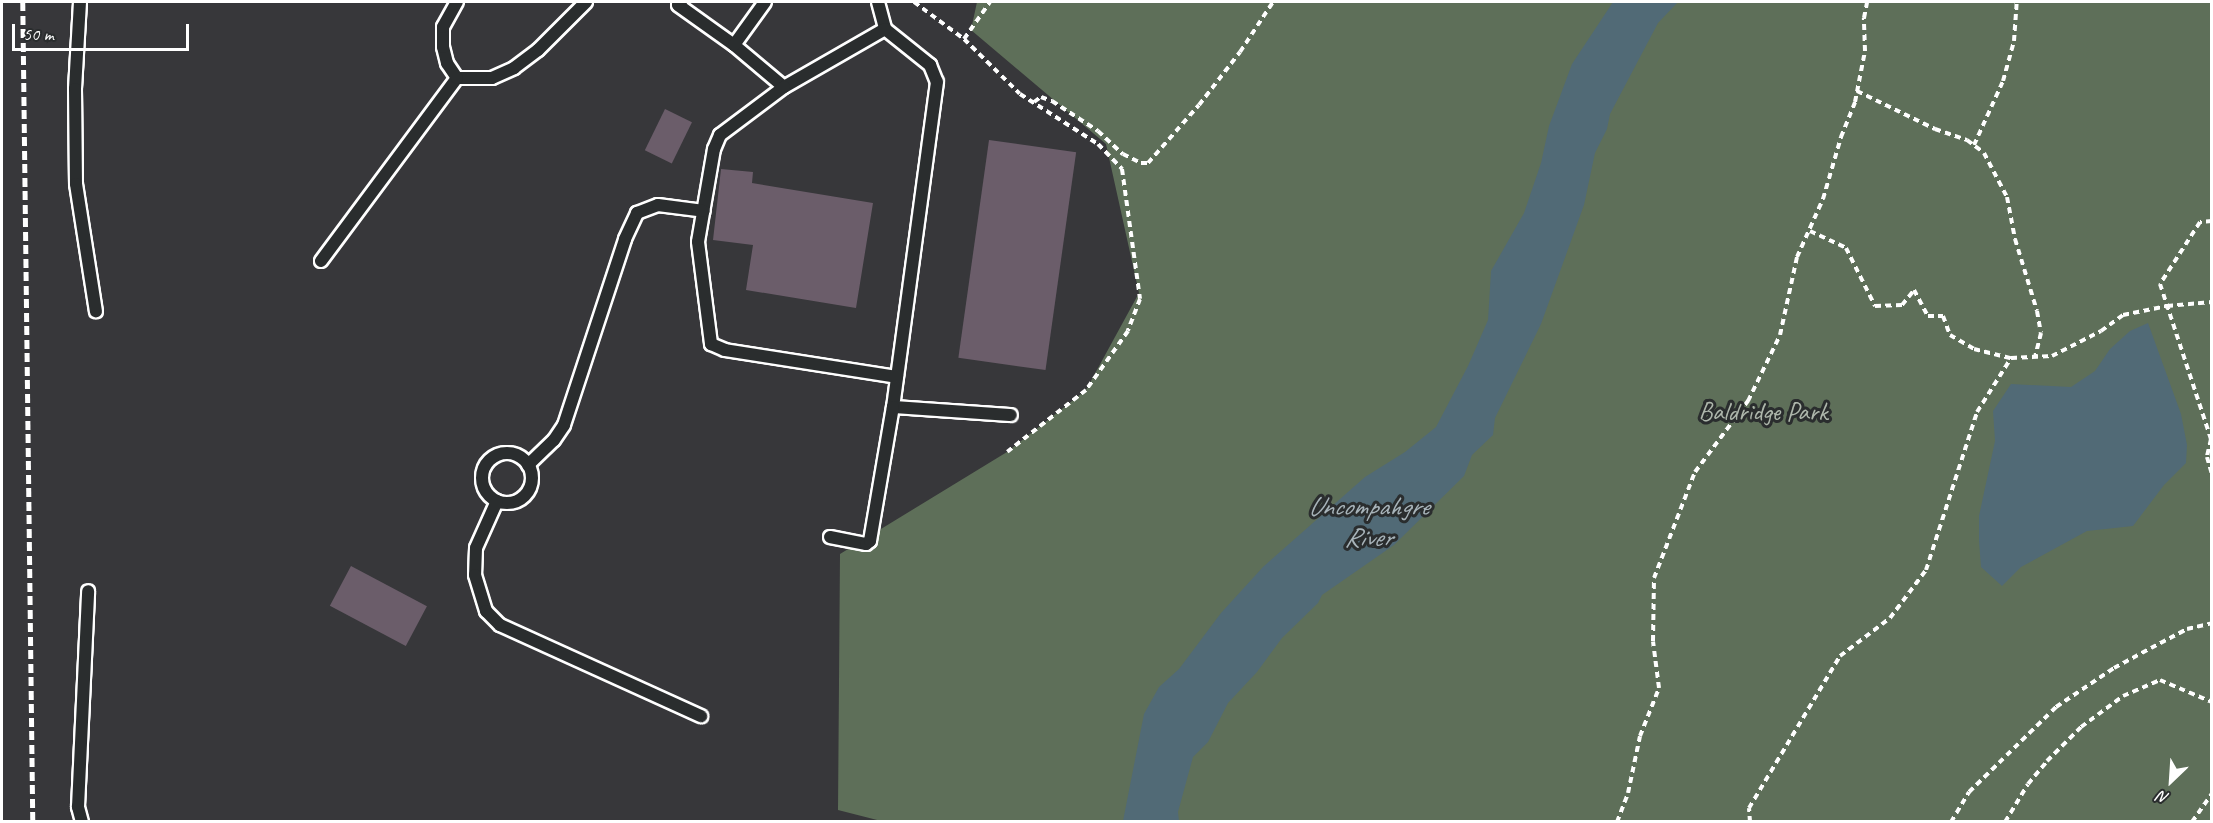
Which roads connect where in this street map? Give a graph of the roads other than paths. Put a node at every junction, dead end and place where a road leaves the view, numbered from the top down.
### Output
1 (80, 2) edge
2 (457, 2) edge
3 (586, 2) edge
4 (765, 2) edge
5 (879, 2) edge
6 (677, 3) edge
7 (885, 29) junction
8 (734, 45) junction
9 (457, 78) junction
10 (784, 87) junction
11 (704, 212) junction
12 (321, 261) dead end
13 (96, 310) dead end
14 (897, 377) junction
15 (893, 407) junction
16 (1011, 415) dead end
17 (528, 465) junction
18 (497, 501) junction
19 (830, 537) dead end
20 (88, 591) dead end
21 (701, 716) dead end
22 (82, 822) edge

1 - 13 lane
2 - 9 lane
3 - 9 lane
4 - 8 lane
5 - 7 lane
6 - 8 lane
7 - 10 lane
7 - 14 lane
8 - 10 lane
9 - 12 lane
10 - 11 lane
11 - 14 lane
11 - 17 lane
14 - 15 lane
15 - 16 lane
15 - 19 lane
17 - 18 lane
17 - 18 lane
18 - 21 lane
20 - 22 lane

